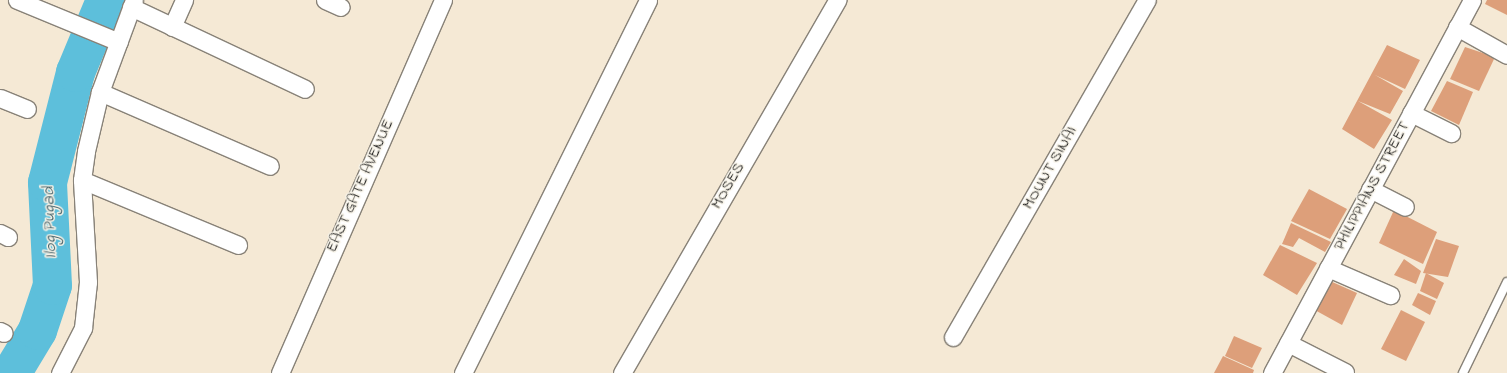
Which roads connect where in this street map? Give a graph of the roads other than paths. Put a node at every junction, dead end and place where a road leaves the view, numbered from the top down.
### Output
1 (17, 0) edge
2 (184, 0) edge
3 (325, 0) edge
4 (443, 0) edge
5 (648, 0) edge
6 (837, 0) edge
7 (1147, 0) edge
8 (1472, 0) edge
9 (133, 4) edge
10 (341, 7) dead end
11 (172, 27) junction
12 (1457, 27) junction
13 (119, 42) junction
14 (1507, 56) edge
15 (304, 89) dead end
16 (100, 92) junction
17 (0, 98) edge
18 (27, 110) dead end
19 (1411, 113) junction
20 (1450, 133) dead end
21 (270, 166) dead end
22 (82, 180) junction
23 (1370, 189) junction
24 (1405, 207) dead end
25 (238, 245) dead end
26 (1328, 268) junction
27 (1507, 282) edge
28 (1390, 295) dead end
29 (953, 337) dead end
30 (1288, 343) junction
31 (1345, 372) dead end
32 (60, 373) edge
33 (280, 373) edge
34 (463, 373) edge
35 (622, 373) edge
36 (1272, 373) edge
37 (1464, 373) edge

1 - 13 street
2 - 11 street
3 - 10 street
4 - 33 street, EAST GATE AVENUE
5 - 34 street
6 - 35 street, MOSES
7 - 29 street, MOUNT SINAI
8 - 12 street, PHILIPPIANS STREET
9 - 11 street
9 - 13 street
11 - 15 street
12 - 14 street
12 - 19 street, PHILIPPIANS STREET
13 - 16 street
16 - 21 street
16 - 22 street
17 - 18 street
19 - 20 street
19 - 23 street, PHILIPPIANS STREET
22 - 25 street
22 - 32 street
23 - 24 street
23 - 26 street, PHILIPPIANS STREET
26 - 28 street
26 - 30 street, PHILIPPIANS STREET
27 - 37 lane
30 - 31 street
30 - 36 street, PHILIPPIANS STREET

